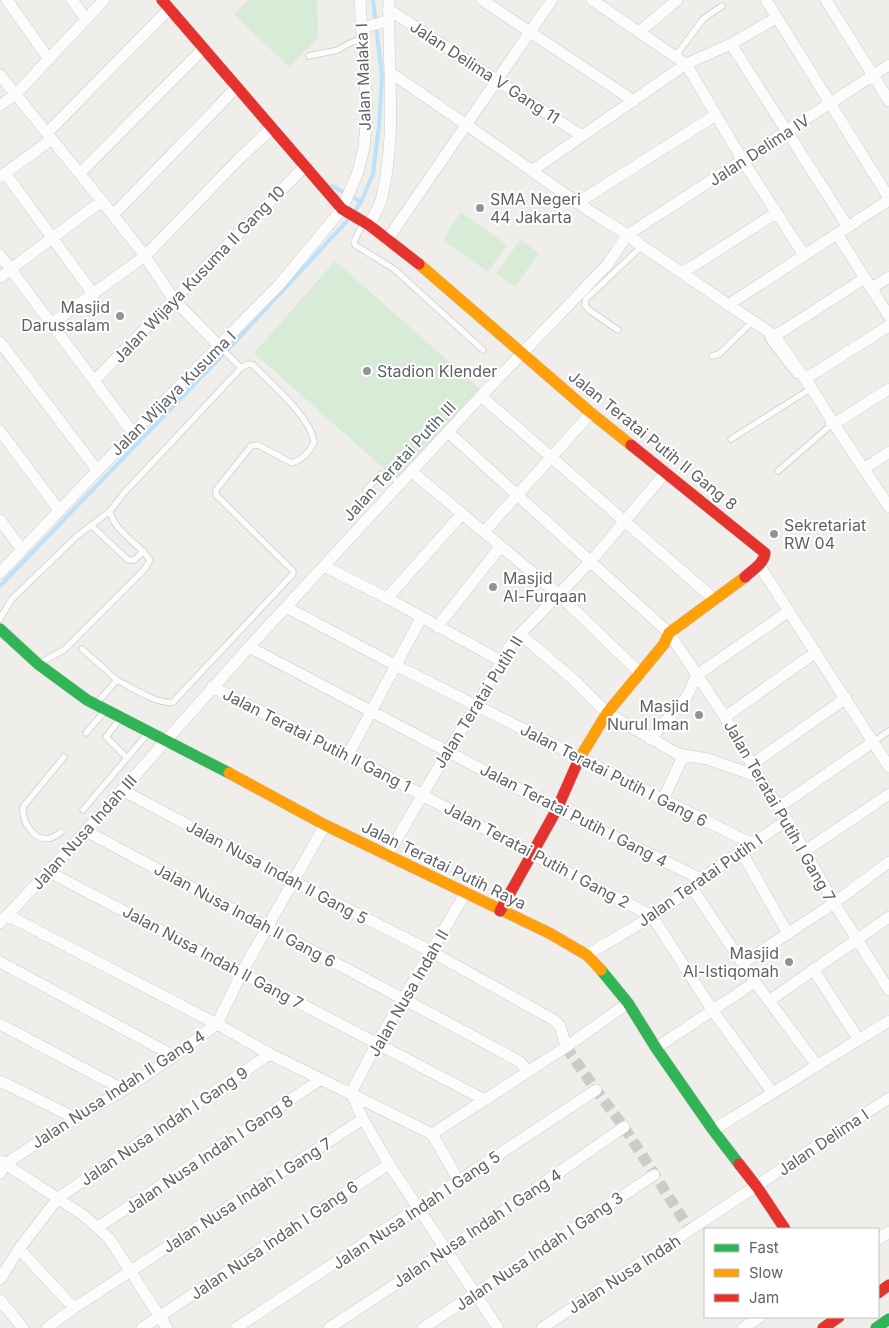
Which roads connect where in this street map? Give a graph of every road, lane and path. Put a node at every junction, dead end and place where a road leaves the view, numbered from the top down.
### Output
1 (7, 0) edge
2 (72, 0) edge
3 (104, 0) edge
4 (360, 0) edge
5 (482, 0) edge
6 (552, 0) edge
7 (592, 0) edge
8 (677, 0) edge
9 (766, 0) edge
10 (826, 0) edge
11 (166, 4) edge
12 (388, 4) edge
13 (722, 6) dead end
14 (776, 18) junction
15 (86, 19) junction
16 (384, 22) junction
17 (362, 31) junction
18 (530, 32) junction
19 (639, 32) junction
20 (731, 44) junction
21 (203, 49) junction
22 (309, 56) dead end
23 (675, 57) junction
24 (48, 58) junction
25 (686, 64) junction
26 (889, 65) edge
27 (391, 73) junction
28 (0, 75) edge
29 (873, 76) junction
30 (497, 80) junction
31 (236, 88) junction
32 (15, 95) junction
33 (634, 100) junction
34 (889, 101) edge
35 (830, 104) junction
36 (0, 105) edge
37 (716, 115) junction
38 (467, 124) junction
39 (272, 128) junction
40 (787, 132) junction
41 (49, 136) junction
42 (582, 136) junction
43 (743, 161) junction
44 (305, 166) junction
45 (533, 170) junction
46 (80, 173) junction
47 (2, 175) edge
48 (889, 199) edge
49 (102, 201) junction
50 (577, 203) junction
51 (345, 211) junction
52 (776, 213) junction
53 (114, 215) junction
54 (364, 222) junction
55 (848, 227) junction
56 (837, 234) junction
57 (628, 235) junction
58 (53, 238) junction
59 (387, 240) junction
60 (642, 246) junction
61 (804, 255) junction
62 (0, 256) edge
63 (145, 256) junction
64 (10, 269) junction
65 (682, 273) junction
66 (0, 277) edge
67 (889, 277) edge
68 (865, 278) junction
69 (872, 288) junction
70 (94, 295) junction
71 (174, 300) junction
72 (728, 305) junction
73 (889, 316) edge
74 (752, 321) junction
75 (51, 324) junction
76 (889, 326) edge
77 (618, 330) dead end
78 (772, 335) junction
79 (0, 342) edge
80 (221, 348) junction
81 (483, 350) dead end
82 (522, 353) junction
83 (712, 356) dead end
84 (241, 368) junction
85 (94, 381) junction
86 (806, 385) junction
87 (889, 389) edge
88 (481, 396) junction
89 (591, 413) junction
90 (834, 424) junction
91 (0, 431) edge
92 (448, 432) junction
93 (133, 433) junction
94 (731, 439) dead end
95 (889, 452) edge
96 (550, 457) junction
97 (864, 469) junction
98 (97, 470) junction
99 (778, 471) dead end
100 (412, 472) junction
101 (666, 472) junction
102 (400, 484) junction
103 (366, 490) dead end
104 (518, 494) junction
105 (889, 507) edge
106 (59, 510) junction
107 (110, 511) junction
108 (462, 514) junction
109 (0, 520) edge
110 (625, 522) junction
111 (92, 526) junction
112 (484, 532) junction
113 (500, 546) junction
114 (22, 550) junction
115 (144, 551) junction
116 (591, 561) junction
117 (759, 565) junction
118 (324, 566) junction
119 (0, 573) edge
120 (558, 594) junction
121 (387, 598) junction
122 (715, 600) junction
123 (286, 607) junction
124 (789, 611) junction
125 (421, 618) junction
126 (0, 619) edge
127 (437, 627) junction
128 (0, 629) edge
129 (669, 632) junction
130 (520, 634) junction
131 (249, 647) junction
132 (82, 650) dead end
133 (816, 652) junction
134 (501, 661) junction
135 (38, 664) junction
136 (397, 666) junction
137 (640, 673) junction
138 (697, 675) junction
139 (117, 680) junction
140 (212, 687) junction
141 (846, 698) junction
142 (477, 705) junction
143 (101, 707) junction
144 (372, 711) junction
145 (607, 713) junction
146 (121, 717) junction
147 (725, 717) junction
148 (889, 731) edge
149 (149, 732) junction
150 (86, 733) dead end
151 (650, 739) junction
152 (166, 740) junction
153 (873, 742) junction
154 (448, 751) junction
155 (348, 755) junction
156 (683, 756) junction
157 (64, 757) dead end
158 (580, 757) junction
159 (127, 758) junction
160 (751, 764) junction
161 (889, 767) edge
162 (758, 777) junction
163 (122, 790) junction
164 (422, 794) junction
165 (889, 794) edge
166 (663, 800) junction
167 (779, 807) junction
168 (557, 809) junction
169 (83, 810) dead end
170 (787, 820) junction
171 (325, 825) junction
172 (86, 831) junction
173 (61, 832) dead end
174 (752, 844) junction
175 (741, 851) junction
176 (805, 851) junction
177 (532, 854) junction
178 (387, 856) junction
179 (889, 862) edge
180 (49, 872) junction
181 (701, 879) junction
182 (294, 881) junction
183 (692, 888) junction
184 (465, 894) junction
185 (834, 903) junction
186 (500, 911) junction
187 (652, 916) junction
188 (889, 917) edge
189 (4, 919) edge
190 (268, 928) junction
191 (788, 934) junction
192 (857, 939) junction
193 (432, 952) junction
194 (587, 955) junction
195 (0, 962) edge
196 (743, 963) junction
197 (813, 969) junction
198 (242, 972) junction
199 (755, 982) junction
200 (889, 990) edge
201 (405, 998) junction
202 (769, 1001) junction
203 (628, 1003) junction
204 (714, 1011) junction
205 (889, 1021) edge
206 (0, 1024) edge
207 (217, 1024) junction
208 (859, 1040) junction
209 (377, 1043) junction
210 (566, 1047) junction
211 (656, 1048) junction
212 (270, 1054) junction
213 (174, 1056) junction
214 (816, 1064) junction
215 (526, 1072) junction
216 (320, 1080) junction
217 (0, 1081) edge
218 (124, 1090) junction
219 (596, 1090) dead end
220 (772, 1092) junction
221 (351, 1093) junction
222 (889, 1098) edge
223 (485, 1100) junction
224 (75, 1118) junction
225 (363, 1119) junction
226 (624, 1128) dead end
227 (712, 1130) junction
228 (432, 1134) junction
229 (389, 1164) junction
230 (2, 1166) edge
231 (654, 1174) dead end
232 (459, 1181) junction
233 (756, 1186) junction
234 (58, 1198) junction
235 (419, 1209) junction
236 (98, 1227) junction
237 (784, 1228) edge
238 (19, 1249) junction
239 (446, 1251) junction
240 (131, 1271) junction
241 (0, 1279) edge
242 (475, 1294) junction
243 (0, 1300) edge
244 (74, 1308) junction
245 (160, 1316) junction
246 (758, 1318) edge
247 (838, 1318) edge
248 (888, 1323) edge
249 (23, 1328) edge
250 (47, 1328) edge
251 (142, 1328) edge
252 (168, 1328) edge
253 (236, 1328) edge
254 (328, 1328) edge
255 (423, 1328) edge
256 (498, 1328) edge
257 (542, 1328) edge
258 (743, 1328) edge
259 (823, 1328) edge
260 (876, 1328) edge

1 - 24 street
2 - 15 street
3 - 15 street
4 - 17 street, Jalan Malaka I
5 - 18 street
6 - 18 street
7 - 19 street
8 - 19 street
9 - 14 street
10 - 29 street
11 - 21 street
11 - 41 street
12 - 16 street
12 - 30 street, Jalan Delima V Gang 11
13 - 23 lane
14 - 20 street
14 - 35 street
15 - 24 street
16 - 17 street
16 - 27 street
17 - 22 lane
17 - 51 street, Jalan Malaka I
18 - 30 street
18 - 33 street
19 - 23 street
20 - 25 street
20 - 40 street
21 - 31 street
21 - 46 street
23 - 25 street
24 - 32 street
25 - 33 street
25 - 37 street
26 - 29 street, Jalan Delima IV
27 - 38 street
27 - 54 street
28 - 32 street
29 - 34 street
29 - 35 street, Jalan Delima IV
30 - 38 street
30 - 42 street, Jalan Delima V Gang 11
31 - 39 street
31 - 53 street
32 - 36 street
32 - 41 street
33 - 42 street
35 - 40 street, Jalan Delima IV
35 - 48 street
37 - 43 street
37 - 50 street
38 - 45 street
38 - 59 street
39 - 44 street
39 - 63 street
40 - 43 street, Jalan Delima IV
40 - 55 street
41 - 46 street
41 - 47 street
42 - 45 street
43 - 52 street
43 - 57 street, Jalan Delima IV
44 - 51 street
44 - 71 street, Jalan Wijaya Kusuma II Gang 10
45 - 50 street
46 - 49 street
47 - 58 street
48 - 55 street
49 - 53 street
49 - 58 street
50 - 57 street
51 - 54 street
51 - 80 street, Jalan Wijaya Kusuma I
52 - 61 street
52 - 65 street
53 - 63 street
54 - 59 street
54 - 81 lane
55 - 56 street
56 - 61 street
56 - 68 street
57 - 60 street
57 - 82 street, Jalan Teratai Putih III
58 - 64 street
58 - 70 street
59 - 82 street
60 - 65 street
60 - 77 lane
61 - 72 street
62 - 64 street
63 - 70 street
63 - 71 street
64 - 66 street
64 - 75 street
65 - 72 street
67 - 69 street
68 - 69 street
68 - 78 street
69 - 73 street
70 - 75 street
71 - 80 street
71 - 85 street, Jalan Wijaya Kusuma II Gang 10
72 - 74 street
74 - 78 street
74 - 83 lane
75 - 85 street
76 - 86 street
78 - 86 street
79 - 98 street
80 - 84 lane
80 - 93 street, Jalan Wijaya Kusuma I
82 - 88 street, Jalan Teratai Putih III
82 - 89 street, Jalan Teratai Putih II Gang 8
84 - 107 lane
84 - 139 lane
85 - 93 street
86 - 90 street
86 - 94 lane
86 - 99 lane
87 - 90 street
88 - 92 street, Jalan Teratai Putih III
88 - 96 street
89 - 96 street
89 - 101 street, Jalan Teratai Putih II Gang 8
90 - 97 street
91 - 106 street
92 - 100 street, Jalan Teratai Putih III
92 - 104 street, Jalan Teratai Putih I Gang 7
93 - 98 street, Jalan Wijaya Kusuma I
95 - 97 street
96 - 104 street
96 - 110 street
97 - 105 street
98 - 106 street, Jalan Wijaya Kusuma I
100 - 102 street, Jalan Teratai Putih III
100 - 108 street
101 - 110 street, Jalan Teratai Putih II
101 - 117 street, Jalan Teratai Putih II Gang 8
102 - 103 lane
102 - 118 street, Jalan Teratai Putih III
104 - 112 street
104 - 116 street, Jalan Teratai Putih I Gang 7
106 - 114 street, Jalan Wijaya Kusuma I
107 - 111 lane
107 - 115 lane
108 - 112 street
108 - 121 street
109 - 114 street
110 - 116 street, Jalan Teratai Putih II
110 - 122 street
111 - 115 lane
111 - 126 lane
112 - 113 street
113 - 120 street
113 - 127 street
114 - 119 street, Jalan Wijaya Kusuma I
115 - 135 lane
116 - 120 street, Jalan Teratai Putih II
116 - 129 street, Jalan Teratai Putih I Gang 7
117 - 122 street
117 - 124 street
118 - 121 street
118 - 123 street, Jalan Teratai Putih III
120 - 130 street, Jalan Teratai Putih II
120 - 137 street
121 - 125 street
122 - 129 street
123 - 131 street, Jalan Teratai Putih III
123 - 136 street, Jalan Teratai Putih I Gang 6
124 - 133 street
124 - 138 street
125 - 127 street
125 - 136 street
127 - 134 street
128 - 135 street, Jalan Teratai Putih Raya
129 - 137 street
129 - 138 street, Jalan Teratai Putih I Gang 7
130 - 134 street, Jalan Teratai Putih II
130 - 145 street
131 - 140 street, Jalan Teratai Putih III
131 - 144 street, Jalan Teratai Putih I Gang 4
132 - 139 lane
133 - 141 street
133 - 147 street
134 - 142 street, Jalan Teratai Putih II
135 - 143 street, Jalan Teratai Putih Raya
136 - 142 street, Jalan Teratai Putih I Gang 6
136 - 144 street
137 - 145 street
138 - 147 street, Jalan Teratai Putih I Gang 7
138 - 151 street
139 - 143 lane
140 - 152 street, Jalan Teratai Putih III
140 - 155 street, Jalan Teratai Putih II Gang 1
141 - 153 street
141 - 160 street
142 - 154 street, Jalan Teratai Putih II
142 - 158 street, Jalan Teratai Putih I Gang 6
143 - 146 street, Jalan Teratai Putih Raya
143 - 150 lane
144 - 154 street, Jalan Teratai Putih I Gang 4
144 - 155 street
145 - 151 street
145 - 158 street
146 - 149 street, Jalan Teratai Putih Raya
146 - 159 lane
147 - 160 street, Jalan Teratai Putih I Gang 7
148 - 153 lane
149 - 152 street, Jalan Teratai Putih Raya
149 - 159 lane
151 - 156 street
152 - 163 street, Jalan Nusa Indah III
152 - 171 street, Jalan Teratai Putih Raya
153 - 161 street
153 - 167 street
154 - 164 street, Jalan Teratai Putih II
154 - 168 street, Jalan Teratai Putih I Gang 4
155 - 164 street, Jalan Teratai Putih II Gang 1
156 - 162 street
156 - 166 street
157 - 173 lane
158 - 166 street, Jalan Teratai Putih I Gang 6
158 - 168 street
159 - 169 lane
160 - 162 street, Jalan Teratai Putih I Gang 7
162 - 167 street, Jalan Teratai Putih I Gang 7
163 - 172 street, Jalan Nusa Indah III
163 - 182 street, Jalan Nusa Indah II Gang 5
164 - 177 street, Jalan Teratai Putih I Gang 2
164 - 178 street, Jalan Teratai Putih II
165 - 176 street
166 - 174 street, Jalan Teratai Putih I Gang 6
167 - 170 street, Jalan Teratai Putih I Gang 7
168 - 177 street
168 - 181 street, Jalan Teratai Putih I Gang 4
170 - 174 street, Jalan Teratai Putih I
170 - 176 street, Jalan Teratai Putih I Gang 7
171 - 178 street, Jalan Teratai Putih Raya
171 - 182 street, Jalan Nusa Indah II Gang 4
172 - 180 street, Jalan Nusa Indah III
172 - 190 street, Jalan Nusa Indah II Gang 6
174 - 175 street, Jalan Teratai Putih I
175 - 181 street, Jalan Teratai Putih I
175 - 191 street
176 - 185 street, Jalan Teratai Putih I Gang 7
177 - 186 street
177 - 187 street, Jalan Teratai Putih I Gang 2
178 - 184 street, Jalan Teratai Putih Raya
179 - 185 street
180 - 189 street, Jalan Nusa Indah III
180 - 198 street, Jalan Nusa Indah II Gang 7
181 - 183 street, Jalan Teratai Putih I
182 - 190 street, Jalan Nusa Indah II Gang 4
182 - 193 street, Jalan Nusa Indah II Gang 5
183 - 187 street, Jalan Teratai Putih I
183 - 196 street
184 - 186 street, Jalan Teratai Putih Raya
184 - 193 street, Jalan Nusa Indah II
185 - 191 street
185 - 192 street, Jalan Teratai Putih I Gang 7
186 - 194 street, Jalan Teratai Putih Raya
187 - 194 street, Jalan Teratai Putih I
187 - 204 street
188 - 192 street
189 - 207 street
190 - 198 street, Jalan Nusa Indah II Gang 4
190 - 201 street, Jalan Nusa Indah II Gang 6
191 - 196 street
192 - 197 street
192 - 200 street, Jalan Teratai Putih I Gang 7
193 - 201 street, Jalan Nusa Indah II
193 - 210 street, Jalan Nusa Indah II Gang 5
194 - 203 street, Jalan Teratai Putih Raya
195 - 213 street
196 - 199 street
197 - 202 street
197 - 208 street
198 - 207 street, Jalan Nusa Indah II Gang 4
198 - 209 street, Jalan Nusa Indah II Gang 7
199 - 202 street
199 - 204 street
201 - 209 street, Jalan Nusa Indah II
201 - 215 street, Jalan Nusa Indah II Gang 6
202 - 214 street
203 - 210 street
203 - 211 street, Jalan Teratai Putih Raya
204 - 211 street
204 - 220 street
205 - 208 street
206 - 218 street
207 - 212 street
207 - 213 street, Jalan Nusa Indah II Gang 4
208 - 214 street
209 - 221 street, Jalan Nusa Indah II
209 - 223 street, Jalan Nusa Indah II Gang 7
210 - 215 street
211 - 227 street, Jalan Teratai Putih Raya
212 - 216 street
212 - 234 street, Jalan Nusa Indah I Gang 9
213 - 218 street, Jalan Nusa Indah II Gang 4
214 - 220 street
215 - 223 street
216 - 221 street
216 - 236 street, Jalan Nusa Indah I Gang 8
217 - 224 street
218 - 224 street, Jalan Nusa Indah II Gang 4
219 - 232 street, Jalan Nusa Indah I Gang 5
220 - 227 street
221 - 225 street
221 - 228 street
222 - 233 street, Jalan Delima I
223 - 228 street
224 - 230 street, Jalan Nusa Indah II Gang 4
225 - 229 street
225 - 240 street, Jalan Nusa Indah I Gang 7
226 - 239 street, Jalan Nusa Indah I Gang 4
227 - 233 street, Jalan Teratai Putih Raya
228 - 232 street
229 - 235 street
229 - 245 street, Jalan Nusa Indah I Gang 6
230 - 234 street
231 - 242 street, Jalan Nusa Indah I Gang 3
232 - 235 street, Jalan Nusa Indah I Gang 5
233 - 237 street, Jalan Teratai Putih Raya
233 - 257 street, Jalan Nusa Indah
234 - 236 street
234 - 238 street, Jalan Nusa Indah I Gang 9
235 - 239 street
235 - 253 street, Jalan Nusa Indah I Gang 5
236 - 240 street
238 - 241 street, Jalan Nusa Indah I Gang 9
238 - 244 street
239 - 242 street
239 - 254 street, Jalan Nusa Indah I Gang 4
240 - 244 street, Jalan Nusa Indah I Gang 7
240 - 245 street
242 - 255 street, Jalan Nusa Indah I Gang 3
242 - 256 street
243 - 249 street
244 - 250 street, Jalan Nusa Indah I Gang 7
245 - 251 street, Jalan Nusa Indah I Gang 6
245 - 252 street
246 - 258 street
247 - 259 street
248 - 260 street

